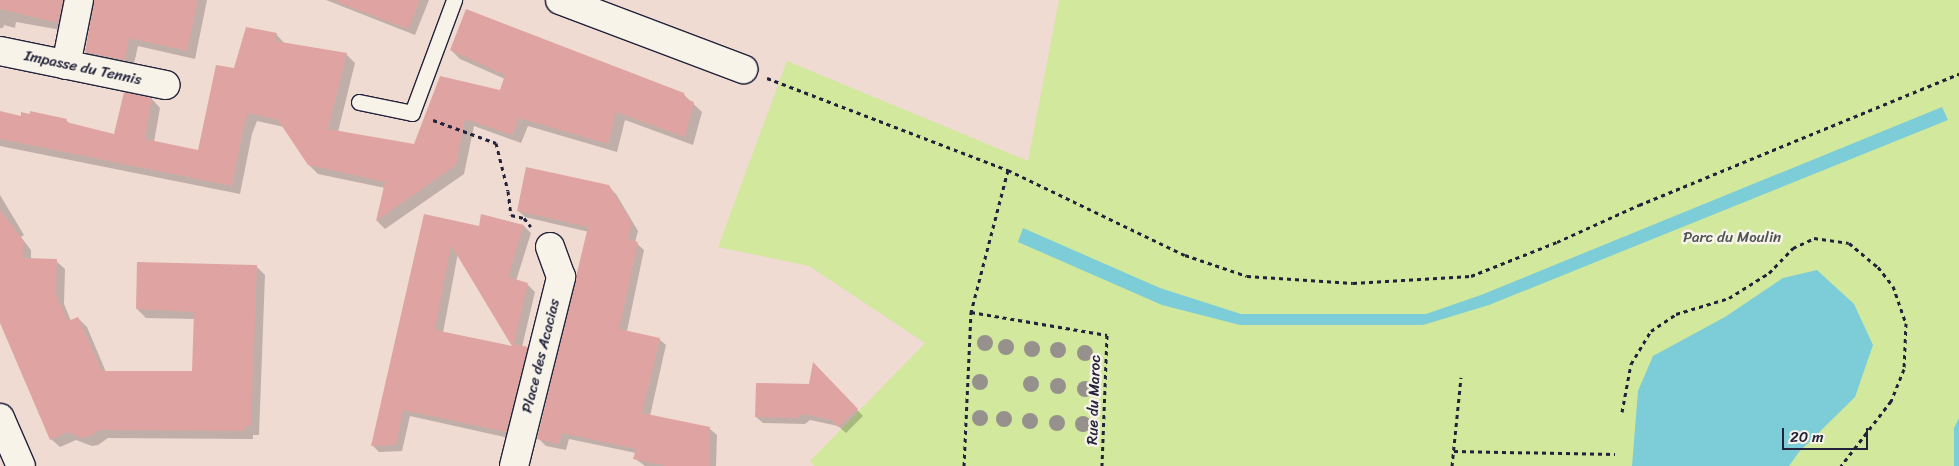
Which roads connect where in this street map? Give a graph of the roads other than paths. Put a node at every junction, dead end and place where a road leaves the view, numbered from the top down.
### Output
1 (79, 0) edge
2 (454, 0) edge
3 (560, 0) edge
4 (0, 51) edge
5 (66, 65) junction
6 (743, 69) road end
7 (166, 85) dead end
8 (359, 102) dead end
9 (550, 247) road end
10 (0, 418) edge
11 (12, 460) edge
12 (514, 466) edge

1 - 5 street
2 - 8 lane
3 - 6 street
4 - 5 street, Impasse du Tennis
5 - 7 street, Impasse du Tennis
9 - 12 street, Place des Acacias
10 - 11 street

